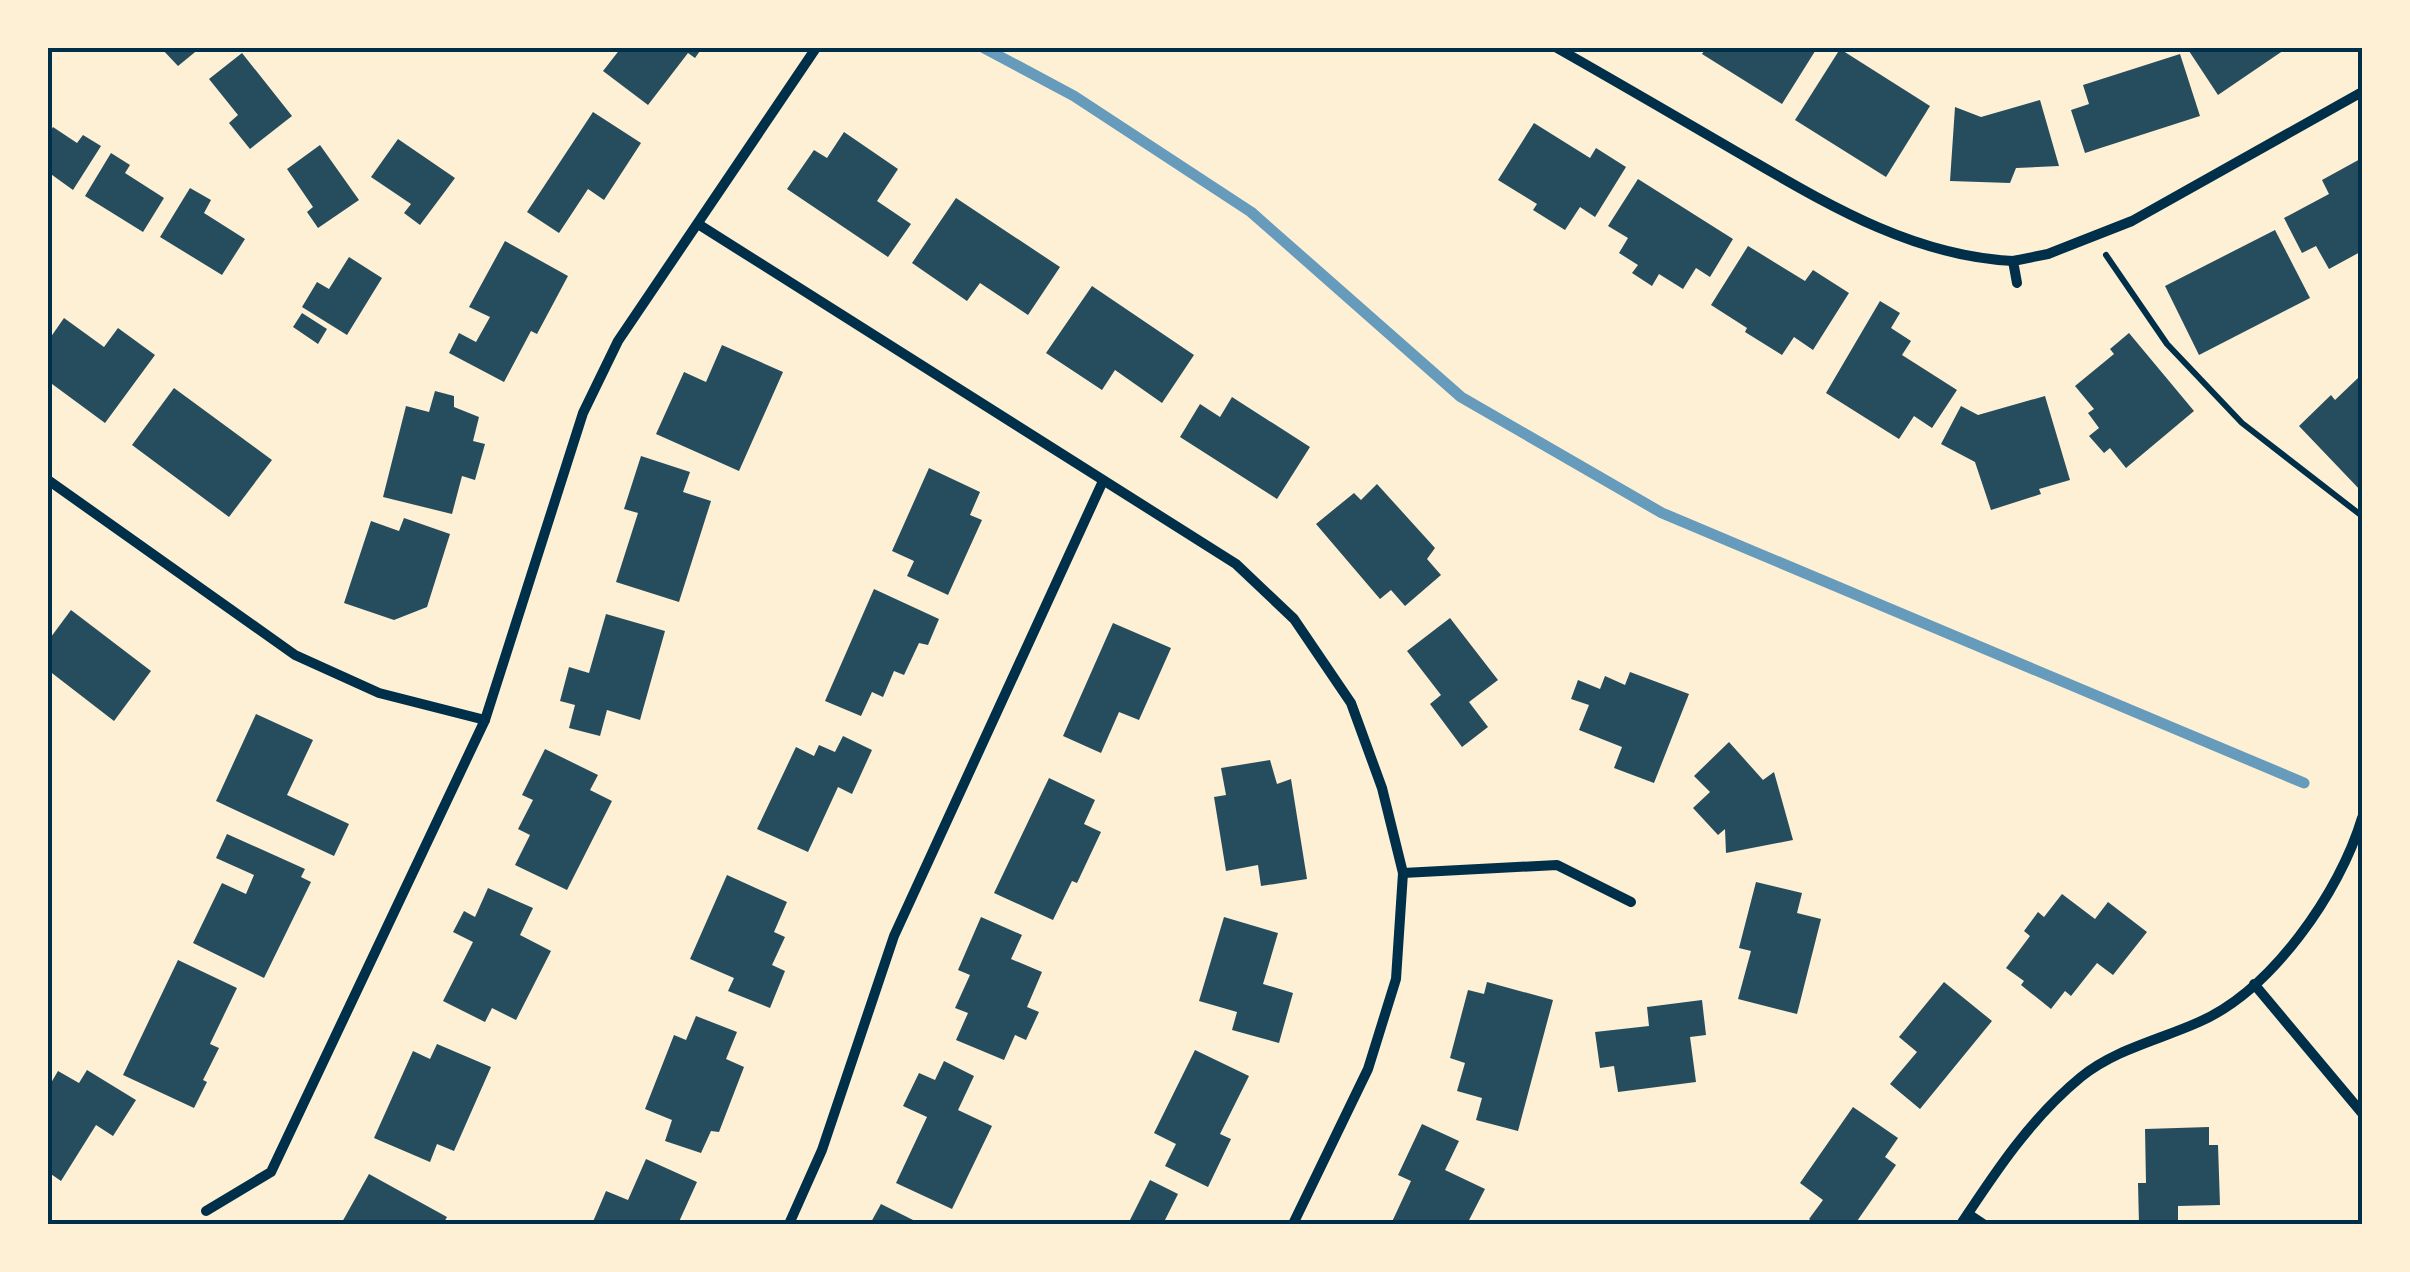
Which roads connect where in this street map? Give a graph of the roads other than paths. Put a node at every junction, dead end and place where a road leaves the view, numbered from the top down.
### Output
1 (816, 48) edge
2 (1557, 48) edge
3 (2362, 92) edge
4 (698, 224) junction
5 (2013, 261) junction
6 (2018, 284) dead end
7 (48, 480) edge
8 (1103, 482) junction
9 (485, 720) junction
10 (2362, 818) edge
11 (1402, 873) junction
12 (1631, 902) dead end
13 (2254, 984) junction
14 (2362, 1113) edge
15 (206, 1211) dead end
16 (1968, 1214) junction
17 (789, 1224) edge
18 (1293, 1224) edge
19 (1961, 1224) edge
20 (1983, 1224) edge

1 - 4 street
2 - 5 street
3 - 5 street
4 - 8 street
4 - 9 street
5 - 6 street
7 - 9 street
8 - 11 street
8 - 17 street
9 - 15 street
10 - 13 street
11 - 12 street
11 - 18 street
13 - 14 street
13 - 16 street
16 - 19 street
16 - 20 street

